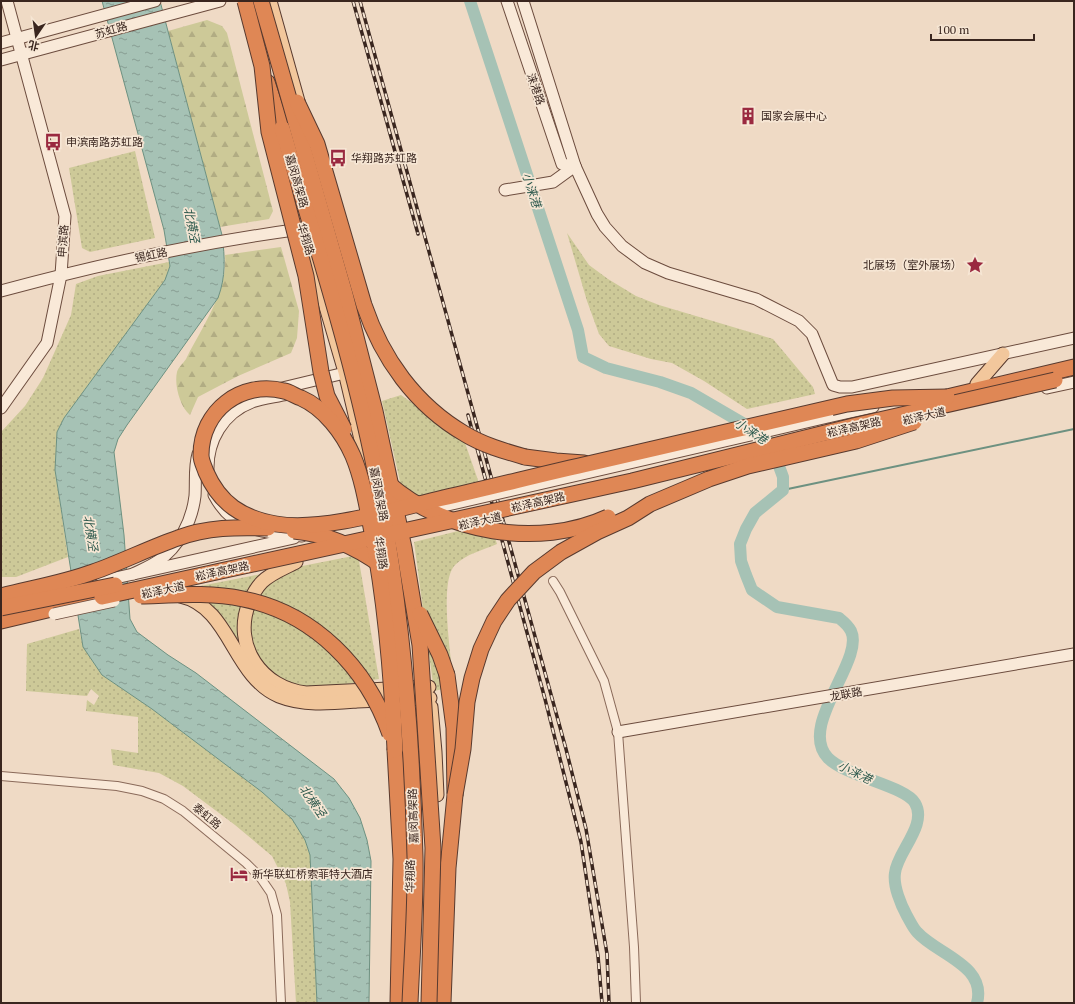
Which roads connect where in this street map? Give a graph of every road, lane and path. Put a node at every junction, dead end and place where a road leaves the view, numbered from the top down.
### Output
1 (8, 1) edge
2 (155, 1) edge
3 (220, 1) edge
4 (238, 1) edge
5 (245, 1) edge
6 (261, 1) edge
7 (270, 1) edge
8 (507, 1) edge
9 (523, 1) edge
10 (17, 39) junction
11 (1, 43) edge
12 (22, 55) junction
13 (1, 60) edge
14 (278, 63) junction
15 (262, 66) junction
16 (575, 166) junction
17 (505, 190) dead end
18 (303, 229) junction
19 (61, 275) junction
20 (1, 291) edge
21 (1074, 338) edge
22 (1003, 354) junction
23 (1074, 361) edge
24 (1074, 367) edge
25 (368, 371) junction
26 (346, 376) junction
27 (1074, 376) edge
28 (1055, 380) junction
29 (1074, 382) edge
30 (977, 384) junction
31 (947, 397) junction
32 (1, 408) edge
33 (219, 420) junction
34 (591, 463) junction
35 (650, 504) junction
36 (302, 536) junction
37 (296, 562) junction
38 (133, 574) junction
39 (553, 581) dead end
40 (158, 591) junction
41 (1, 596) edge
42 (102, 597) junction
43 (1, 601) edge
44 (1, 608) edge
45 (1, 621) edge
46 (1, 626) edge
47 (1074, 654) edge
48 (429, 692) junction
49 (401, 694) junction
50 (618, 732) junction
51 (395, 750) junction
52 (1, 776) edge
53 (455, 795) junction
54 (281, 1003) edge
55 (398, 1003) edge
56 (405, 1003) edge
57 (410, 1003) edge
58 (429, 1003) edge
59 (435, 1003) edge
60 (443, 1003) edge
61 (636, 1003) edge

1 - 10 main road, 申滨路
2 - 10 main road, 苏虹路
3 - 12 main road, 苏虹路
4 - 18 main road, 华翔路
5 - 15 highway, 嘉闵高架路, bridge
6 - 14 highway, 嘉闵高架路, bridge
7 - 25 main road
8 - 16 main road, 涞港路
9 - 16 main road
10 - 11 main road, 苏虹路
10 - 12 main road, 申滨路
12 - 13 main road, 苏虹路
12 - 19 main road, 申滨路
14 - 34 highway, bridge
14 - 58 highway, 嘉闵高架路, bridge
15 - 35 highway, bridge
15 - 57 highway, 嘉闵高架路, bridge
16 - 17 main road
16 - 22 main road
18 - 19 main road, 锡虹路
18 - 26 main road, 华翔路
19 - 20 main road, 锡虹路
19 - 32 main road, 申滨路
21 - 22 main road
22 - 30 main road
23 - 30 main road, 崧泽大道
24 - 31 highway, 崧泽高架路
25 - 26 main road
25 - 48 main road
26 - 33 main road
26 - 49 main road, 华翔路
27 - 28 highway, 崧泽高架路
28 - 35 highway, bridge
28 - 42 highway, 崧泽高架路, bridge
29 - 37 main road, 崧泽大道, bridge
30 - 36 main road, 崧泽大道, bridge
31 - 34 highway, bridge
31 - 44 highway, 崧泽高架路, bridge
33 - 36 main road, bridge
33 - 38 main road, bridge
34 - 51 highway, bridge
35 - 53 highway, bridge
36 - 38 main road, 崧泽大道
37 - 40 main road, 崧泽大道
37 - 49 main road
38 - 43 main road, 崧泽大道
39 - 50 street
40 - 46 main road, 崧泽大道, bridge
40 - 49 main road, bridge
41 - 53 highway, bridge
42 - 45 highway, 崧泽高架路
42 - 51 highway, bridge
47 - 50 main road, 龙联路
48 - 49 main road
48 - 59 main road
49 - 56 main road, 华翔路
50 - 61 street
51 - 55 highway
52 - 54 street, 泰虹路
53 - 60 highway

